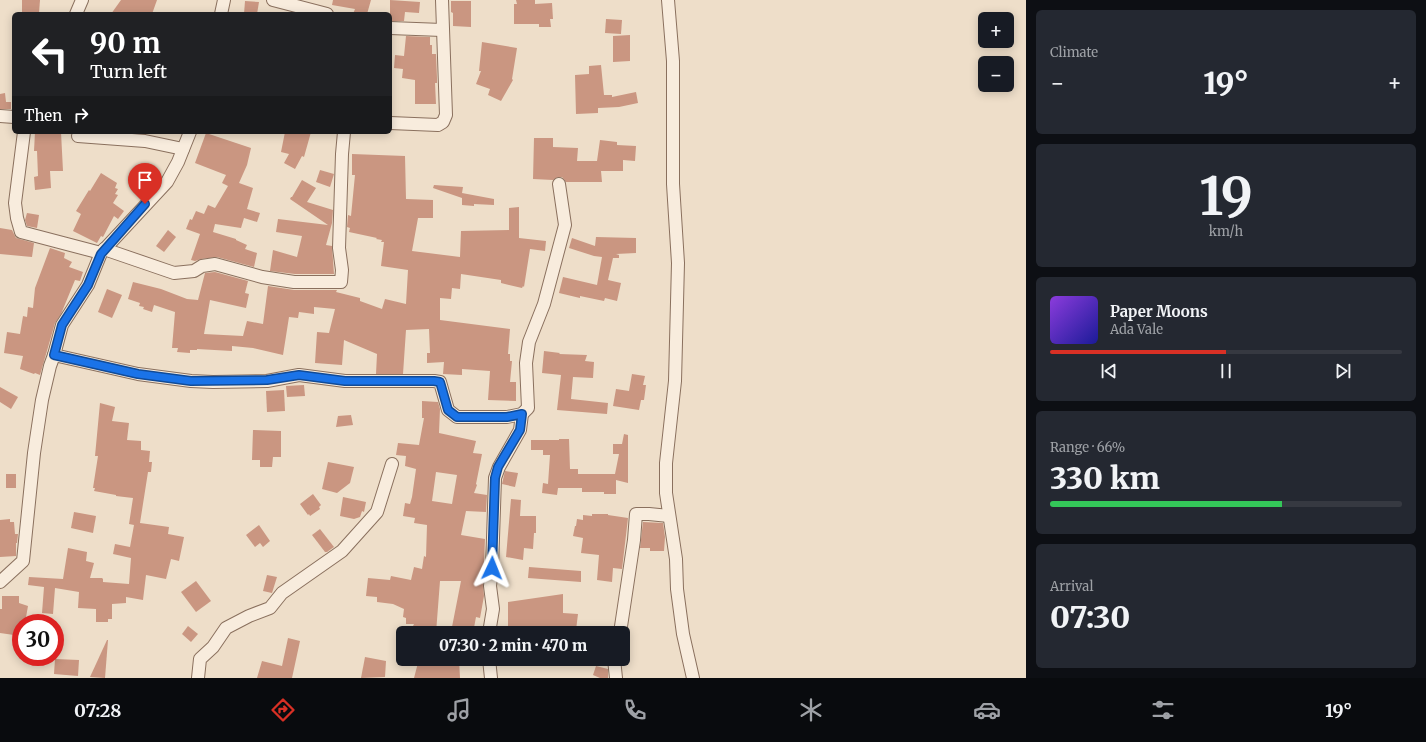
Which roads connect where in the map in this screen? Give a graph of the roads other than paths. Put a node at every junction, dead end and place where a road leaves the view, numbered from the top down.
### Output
1 (82, 0) edge
2 (224, 0) edge
3 (273, 0) edge
4 (442, 0) edge
5 (668, 0) edge
6 (77, 12) edge
7 (221, 12) edge
8 (319, 12) edge
9 (392, 28) edge
10 (442, 30) junction
11 (0, 116) edge
12 (12, 117) edge
13 (392, 123) edge
14 (24, 134) edge
15 (189, 134) edge
16 (344, 134) edge
17 (78, 136) dead end
18 (183, 149) junction
19 (559, 184) dead end
20 (103, 251) junction
21 (54, 355) junction
22 (522, 414) junction
23 (392, 464) dead end
24 (669, 516) junction
25 (0, 582) edge
26 (491, 626) edge
27 (621, 626) edge
28 (490, 666) edge
29 (615, 666) edge
30 (198, 678) edge
31 (491, 678) edge
32 (616, 678) edge
33 (693, 678) edge

1 - 6 street
2 - 7 street
3 - 8 street
4 - 10 street
5 - 24 street
9 - 10 street
10 - 13 street
11 - 12 street
14 - 20 street
15 - 18 street
16 - 20 street
17 - 18 street
18 - 20 street
19 - 22 street
20 - 21 street
21 - 22 street
21 - 25 street
22 - 26 street
23 - 30 street
24 - 27 street
24 - 33 street
28 - 31 street
29 - 32 street

